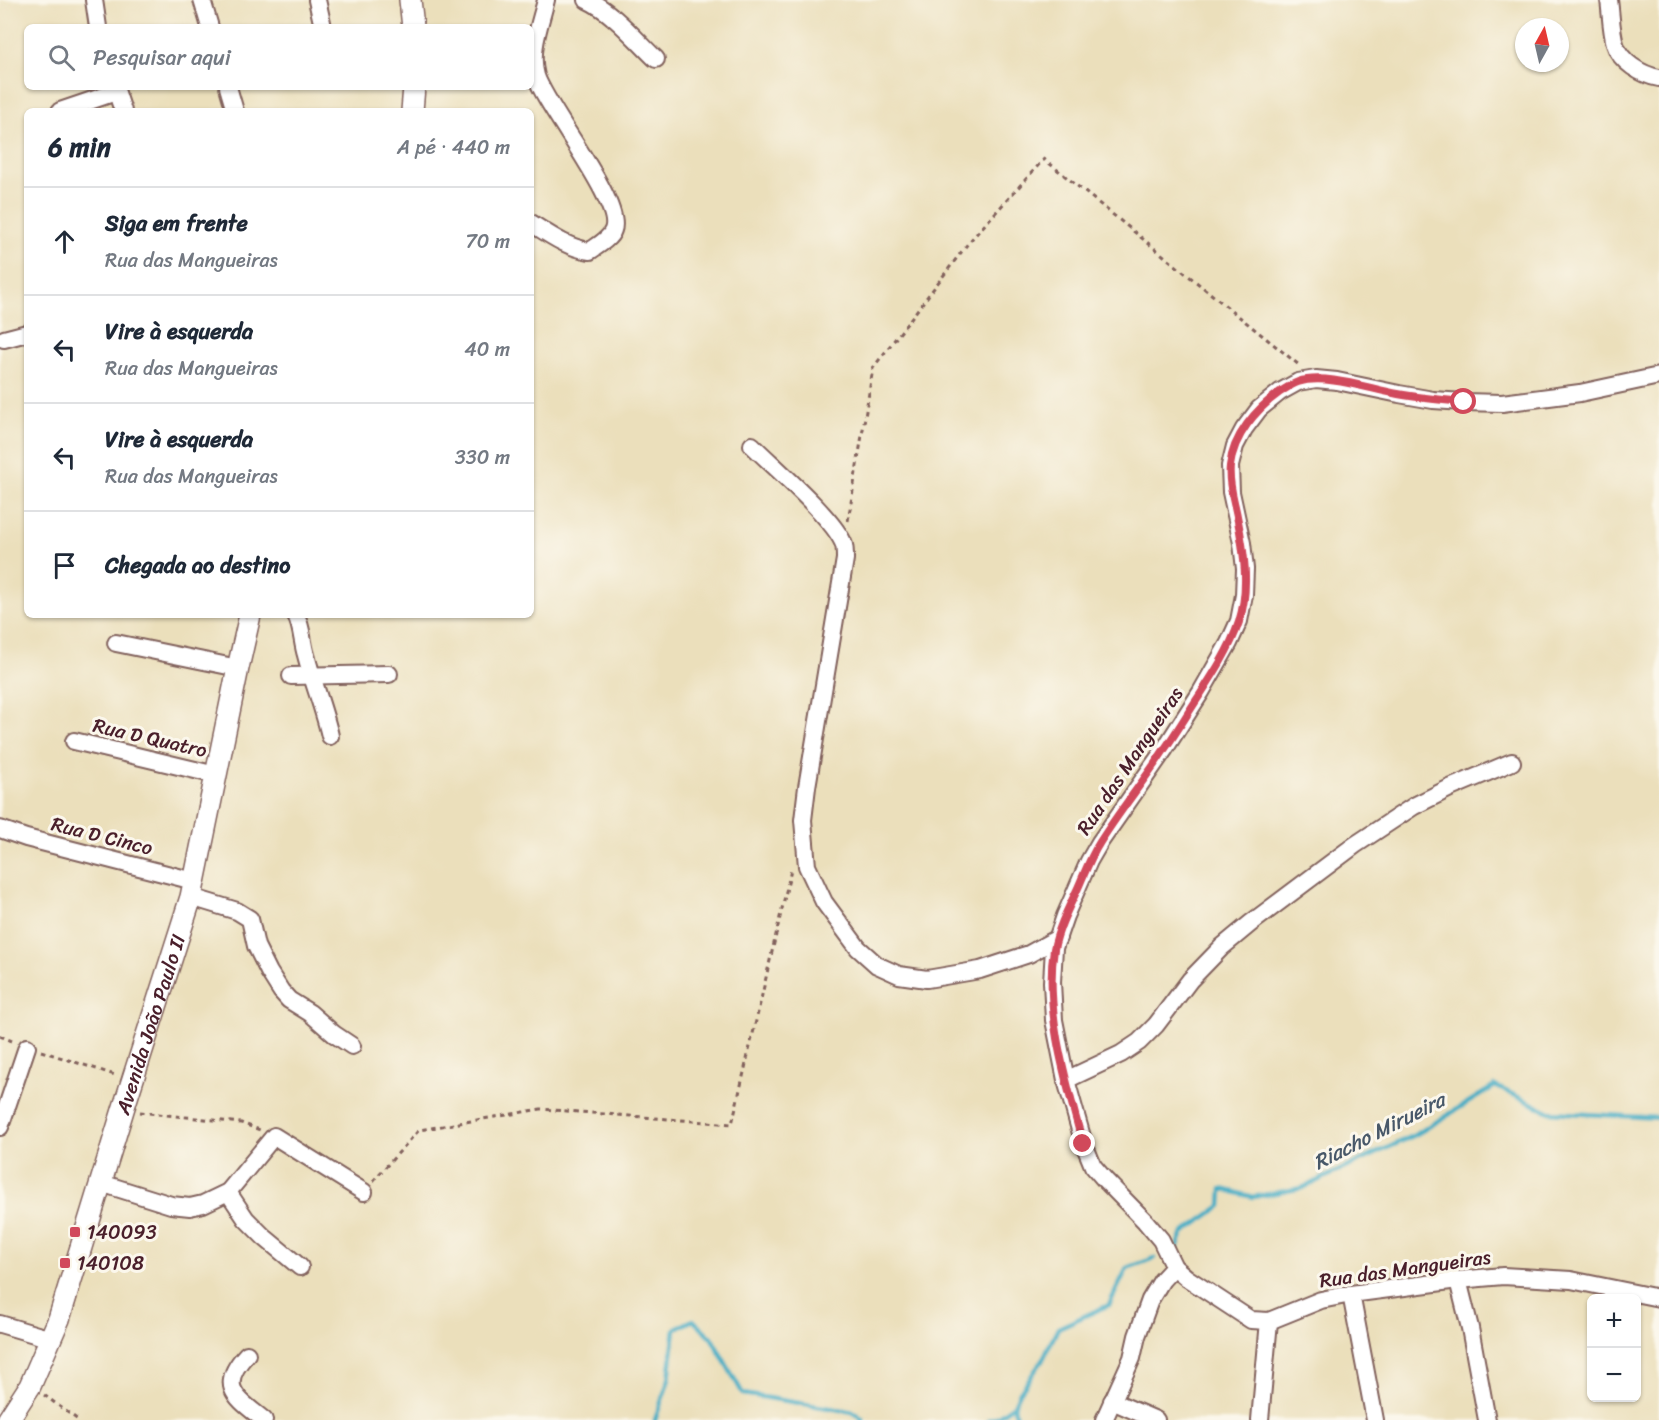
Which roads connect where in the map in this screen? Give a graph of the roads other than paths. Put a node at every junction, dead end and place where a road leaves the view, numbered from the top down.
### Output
1 (94, 0) edge
2 (202, 0) edge
3 (317, 0) edge
4 (410, 0) edge
5 (546, 0) edge
6 (587, 0) edge
7 (1609, 0) edge
8 (98, 24) edge
9 (209, 24) edge
10 (322, 24) edge
11 (413, 24) edge
12 (534, 46) edge
13 (656, 60) dead end
14 (534, 66) edge
15 (1659, 78) edge
16 (116, 90) edge
17 (229, 90) edge
18 (414, 90) edge
19 (68, 108) edge
20 (122, 108) edge
21 (234, 108) edge
22 (412, 108) edge
23 (534, 225) edge
24 (24, 334) edge
25 (4, 339) dead end
26 (1659, 376) edge
27 (752, 445) dead end
28 (249, 618) edge
29 (298, 618) edge
30 (116, 643) dead end
31 (238, 668) junction
32 (389, 674) dead end
33 (312, 675) junction
34 (291, 676) dead end
35 (330, 736) dead end
36 (74, 741) dead end
37 (1512, 762) dead end
38 (216, 775) junction
39 (0, 829) edge
40 (192, 889) junction
41 (1058, 938) junction
42 (352, 1046) dead end
43 (27, 1047) road end
44 (1066, 1080) junction
45 (0, 1127) edge
46 (101, 1183) junction
47 (228, 1192) junction
48 (364, 1192) road end
49 (300, 1267) dead end
50 (1174, 1267) junction
51 (1458, 1280) junction
52 (1351, 1294) junction
53 (1659, 1298) edge
54 (1269, 1321) junction
55 (0, 1324) edge
56 (51, 1339) junction
57 (247, 1354) dead end
58 (1112, 1401) junction
59 (6, 1414) edge
60 (264, 1420) edge
61 (1104, 1420) edge
62 (1156, 1420) edge
63 (1260, 1420) edge
64 (1376, 1420) edge
65 (1487, 1420) edge

1 - 8 street
2 - 9 street
3 - 10 street
4 - 11 main road
5 - 12 street
6 - 13 street
7 - 15 street
14 - 23 street
16 - 19 street
16 - 20 street
17 - 21 street
18 - 22 main road
24 - 25 street
26 - 41 street, Rua das Mangueiras
27 - 41 street
28 - 31 main road, Avenida João Paulo II
29 - 33 street
30 - 31 street
31 - 38 main road, Avenida João Paulo II
32 - 33 street
33 - 34 street
33 - 35 street
36 - 38 street, Rua D Quatro
37 - 44 street
38 - 40 main road, Avenida João Paulo II
39 - 40 street, Rua D Cinco
40 - 42 street, Rua D Cinco
40 - 46 main road, Avenida João Paulo II
41 - 44 street, Rua das Mangueiras
43 - 45 street
44 - 50 street, Rua das Mangueiras
46 - 47 street
46 - 56 main road, Avenida João Paulo II
47 - 48 street
47 - 49 street
50 - 54 street, Rua das Mangueiras
50 - 58 street
51 - 52 street, Rua das Mangueiras
51 - 53 street, Rua das Mangueiras
51 - 65 street
52 - 54 street, Rua das Mangueiras
52 - 64 street
54 - 63 street
55 - 56 street
56 - 59 main road, Avenida João Paulo II
57 - 60 street
58 - 61 street
58 - 62 street

